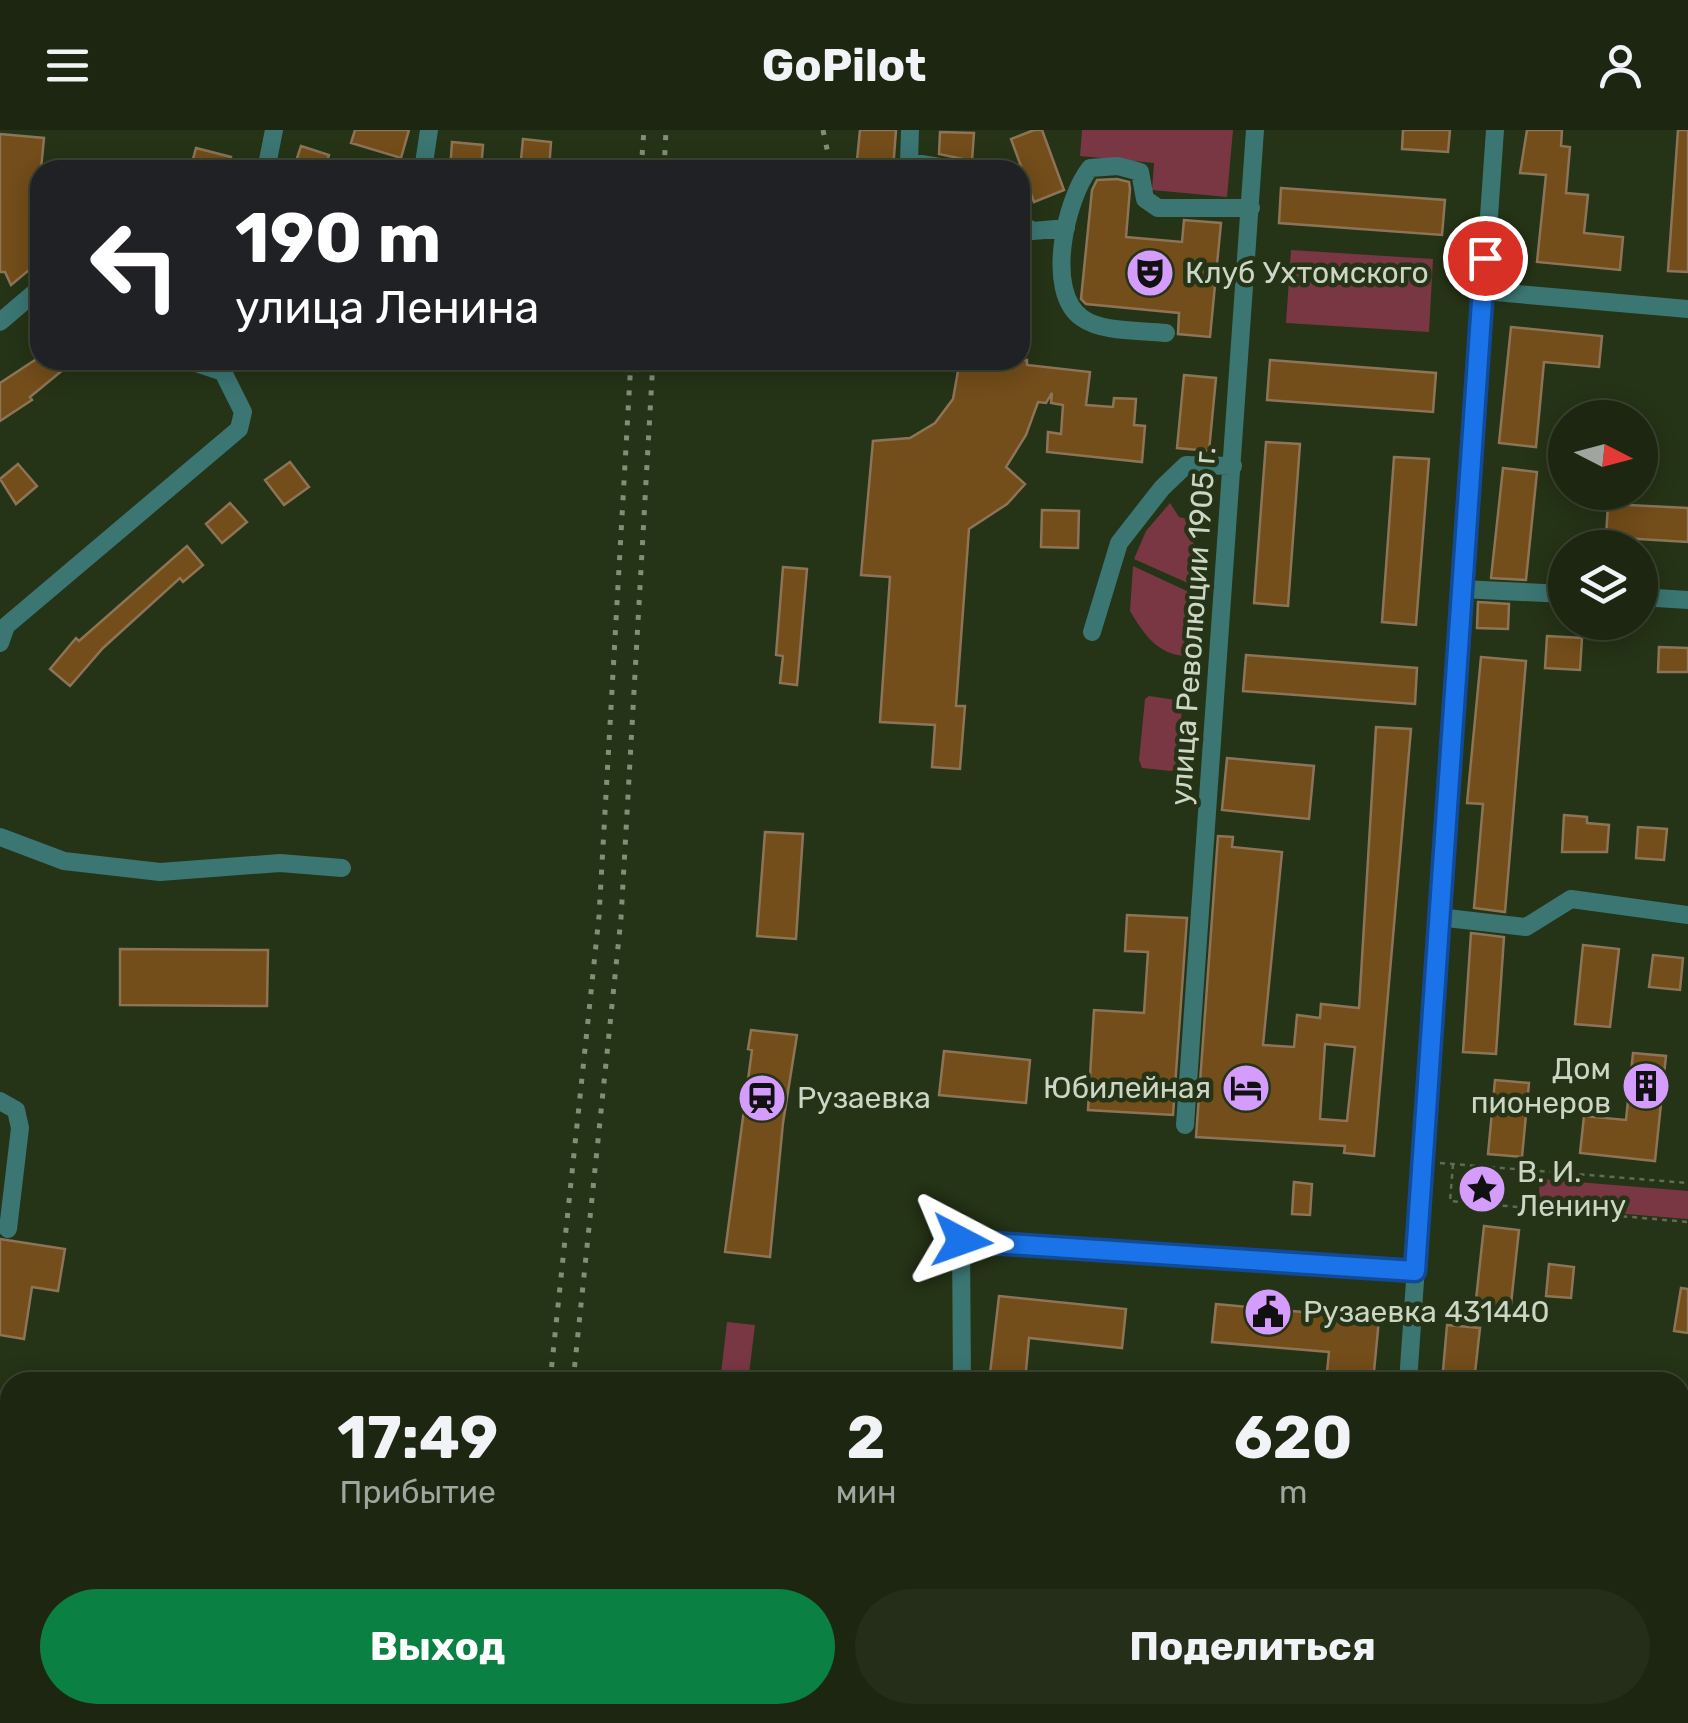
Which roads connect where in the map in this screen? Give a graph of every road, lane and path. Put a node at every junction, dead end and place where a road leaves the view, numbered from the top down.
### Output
1 (274, 130) edge
2 (429, 130) edge
3 (910, 130) edge
4 (1255, 130) edge
5 (1494, 130) edge
6 (268, 160) edge
7 (424, 160) edge
8 (909, 160) edge
9 (1250, 208) junction
10 (1066, 228) junction
11 (1030, 229) edge
12 (1482, 291) junction
13 (30, 296) edge
14 (1688, 310) edge
15 (0, 322) edge
16 (1166, 333) dead end
17 (226, 370) edge
18 (1232, 466) junction
19 (1461, 590) junction
20 (1548, 593) edge
21 (1658, 598) edge
22 (1688, 600) edge
23 (1092, 632) dead end
24 (3, 634) edge
25 (0, 837) edge
26 (342, 868) dead end
27 (1688, 915) edge
28 (1438, 917) junction
29 (0, 1101) edge
30 (1185, 1125) dead end
31 (1423, 1161) junction
32 (1452, 1164) junction
33 (1688, 1183) edge
34 (1688, 1222) edge
35 (8, 1229) dead end
36 (1415, 1271) junction
37 (962, 1372) edge
38 (1409, 1372) edge

1 - 6 street
2 - 7 street
3 - 8 street
4 - 9 street, улица Революции 1905 г.
5 - 12 street
9 - 10 street
9 - 18 street, улица Революции 1905 г.
10 - 11 street
10 - 16 street
12 - 14 street
12 - 19 street
13 - 15 street
17 - 24 street
18 - 23 street
18 - 30 street, улица Революции 1905 г.
19 - 20 street
19 - 28 street
21 - 22 street
25 - 26 street
27 - 28 street
28 - 31 street
29 - 35 street
31 - 32 path
31 - 36 street
32 - 33 path
32 - 34 path
36 - 37 street
36 - 38 street

